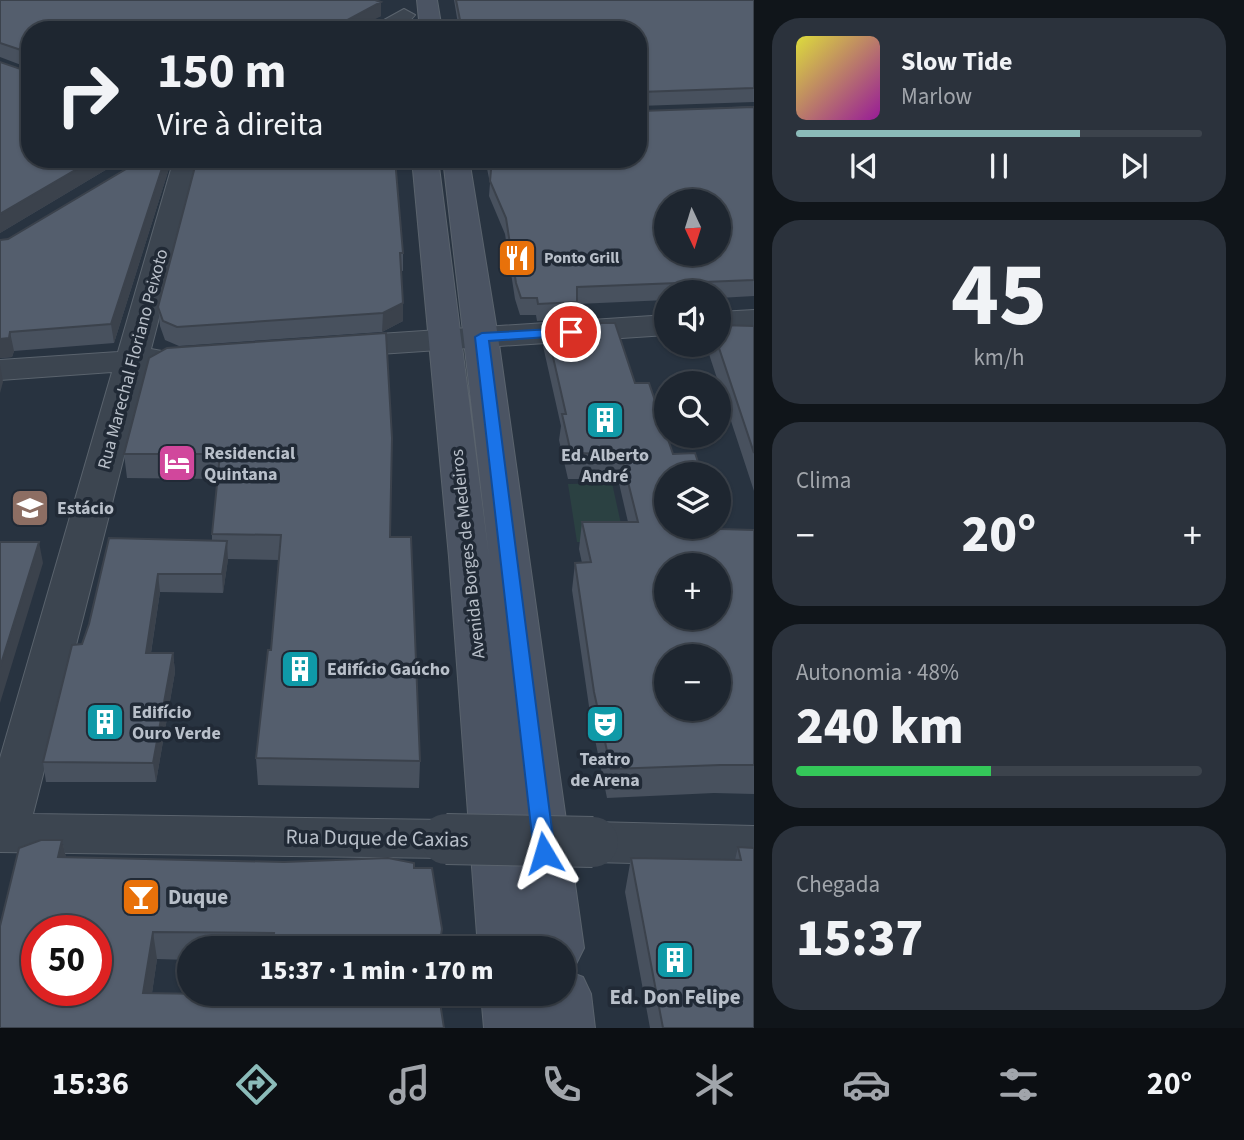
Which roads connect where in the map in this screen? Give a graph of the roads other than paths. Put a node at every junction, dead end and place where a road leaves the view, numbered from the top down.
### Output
1 (427, 0) edge
2 (430, 21) edge
3 (185, 168) edge
4 (427, 168) edge
5 (456, 168) edge
6 (754, 320) edge
7 (731, 321) edge
8 (654, 327) edge
9 (463, 338) junction
10 (309, 348) edge
11 (187, 356) edge
12 (133, 360) junction
13 (0, 370) edge
14 (1, 836) edge
15 (754, 846) edge
16 (504, 936) edge
17 (555, 936) edge
18 (510, 1006) edge
19 (564, 1006) edge
20 (512, 1028) edge
21 (567, 1028) edge

1 - 2 main road
3 - 12 street, Rua Marechal Floriano Peixoto
4 - 9 main road, Avenida Borges de Medeiros
5 - 9 main road, Avenida Borges de Medeiros
6 - 7 street
8 - 9 street
9 - 10 street
9 - 16 main road, Avenida Borges de Medeiros
9 - 17 main road, Avenida Borges de Medeiros
11 - 12 street
12 - 13 street
12 - 14 street, Rua Marechal Floriano Peixoto
14 - 15 street, Rua Duque de Caxias, bridge
18 - 20 main road
19 - 21 main road

